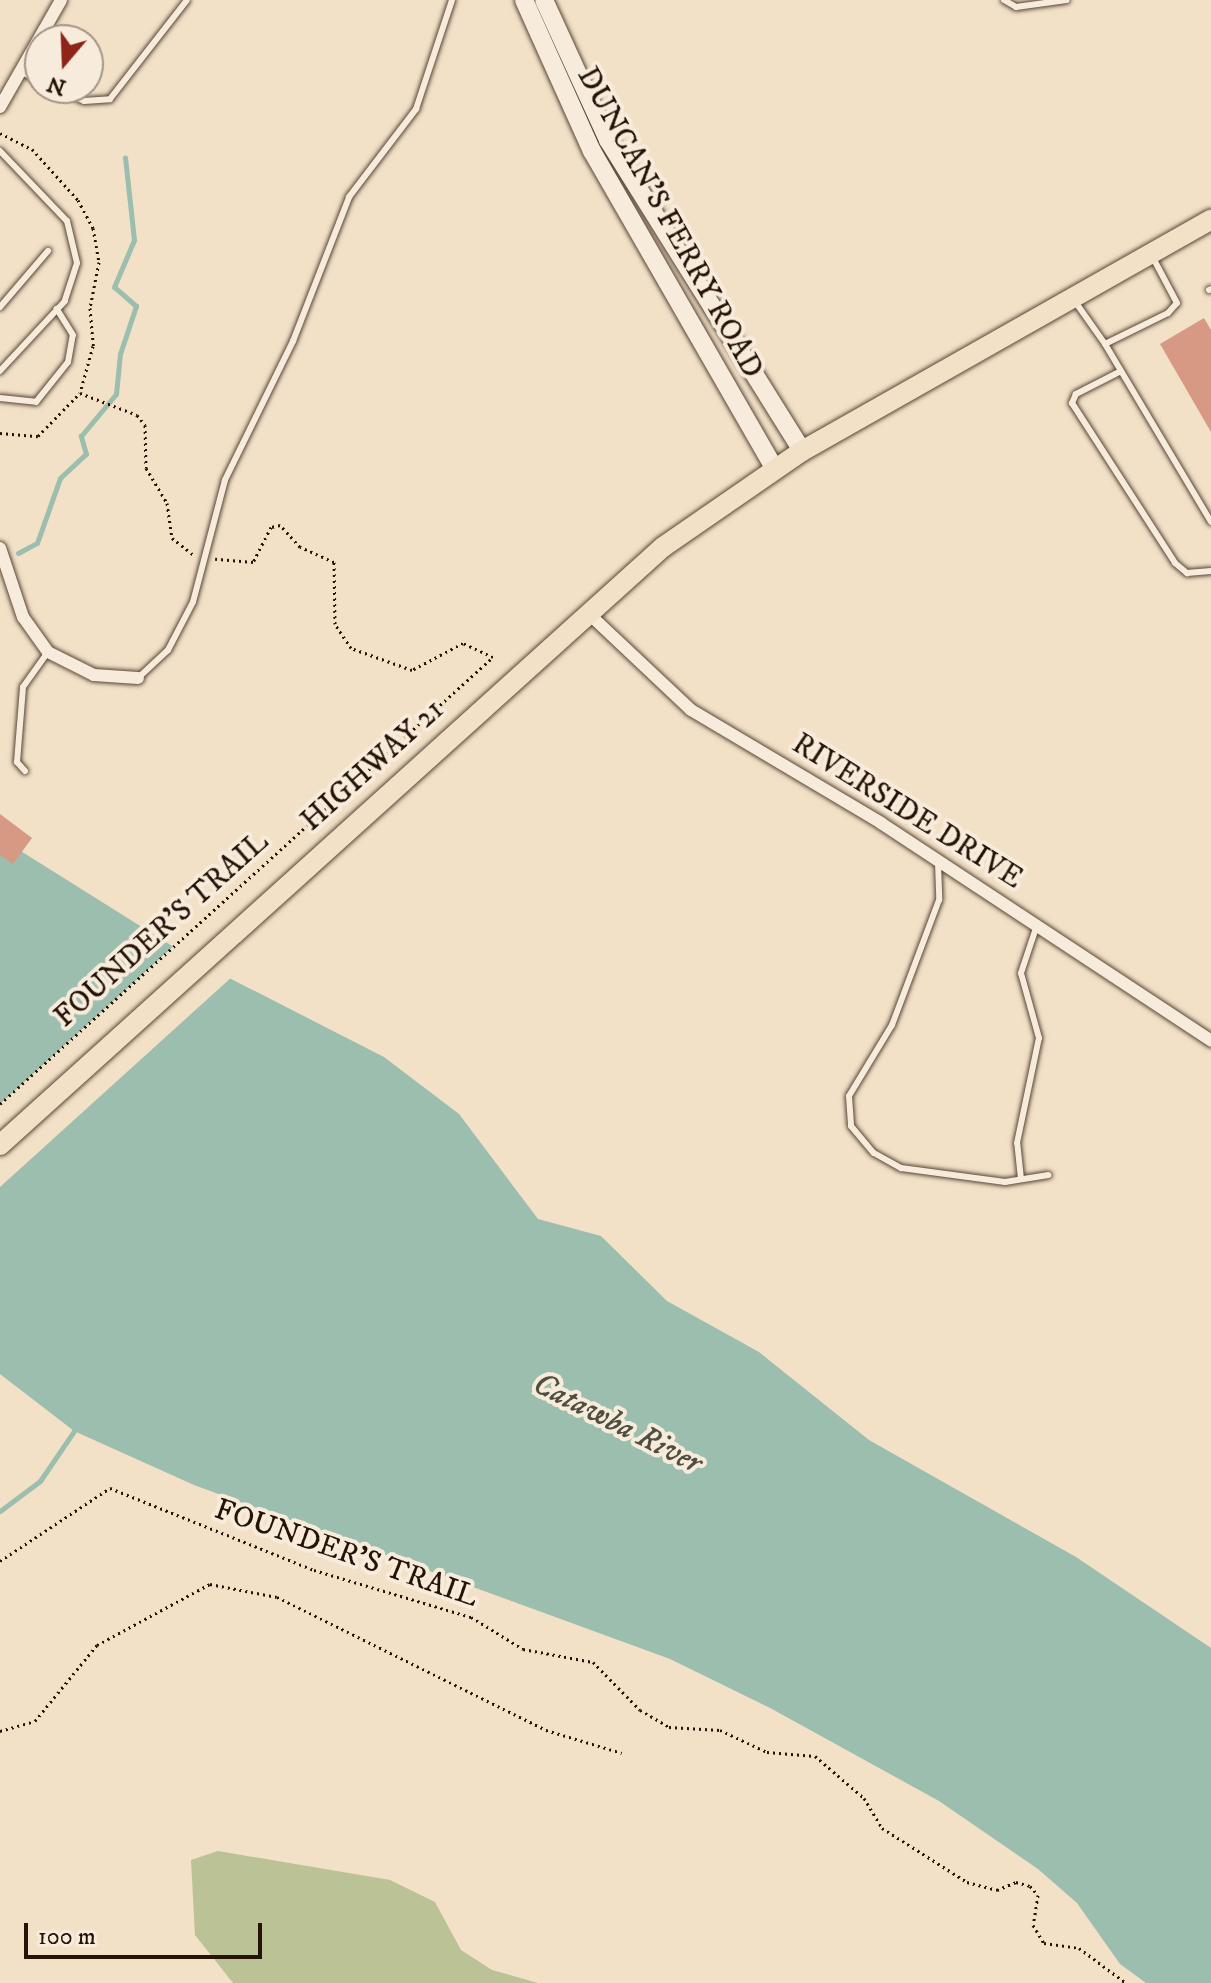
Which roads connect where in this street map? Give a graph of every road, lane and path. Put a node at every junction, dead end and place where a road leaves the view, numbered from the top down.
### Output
1 (61, 0) edge
2 (187, 0) edge
3 (452, 0) edge
4 (524, 0) edge
5 (544, 0) edge
6 (1004, 0) edge
7 (1067, 0) edge
8 (1044, 2) edge
9 (18, 70) junction
10 (24, 73) edge
11 (104, 100) edge
12 (0, 107) edge
13 (0, 151) edge
14 (1211, 220) edge
15 (48, 251) dead end
16 (1150, 253) junction
17 (1071, 297) junction
18 (0, 307) edge
19 (57, 309) junction
20 (1105, 344) junction
21 (0, 371) edge
22 (1121, 371) junction
23 (0, 398) edge
24 (0, 433) edge
25 (802, 451) junction
26 (775, 469) junction
27 (1211, 522) edge
28 (0, 548) edge
29 (206, 558) junction
30 (1211, 571) edge
31 (588, 613) junction
32 (48, 652) junction
33 (138, 678) joint
34 (25, 771) dead end
35 (938, 860) junction
36 (1037, 925) junction
37 (1211, 1041) edge
38 (0, 1104) edge
39 (0, 1145) edge
40 (1048, 1175) dead end
41 (1021, 1179) junction
42 (0, 1561) edge
43 (0, 1731) edge
44 (622, 1753) dead end
45 (1126, 1983) edge

1 - 9 street
2 - 11 lane
3 - 29 lane
4 - 26 street, DUNCAN'S FERRY ROAD
5 - 25 street
6 - 8 lane
7 - 8 lane
9 - 10 lane
9 - 12 street
13 - 19 lane
14 - 16 main road, HIGHWAY 21
15 - 18 lane
16 - 17 main road, HIGHWAY 21
16 - 20 lane
17 - 20 lane
17 - 25 main road, HIGHWAY 21
19 - 21 lane
19 - 23 lane
20 - 22 lane
22 - 27 lane
22 - 30 lane
24 - 29 path
25 - 26 main road, HIGHWAY 21
26 - 31 main road, HIGHWAY 21
28 - 32 street
29 - 33 lane
29 - 38 path, FOUNDER'S TRAIL
31 - 35 street, RIVERSIDE DRIVE
31 - 39 main road, HIGHWAY 21
32 - 33 street
32 - 34 lane
35 - 36 street, RIVERSIDE DRIVE
35 - 41 lane
36 - 37 street, RIVERSIDE DRIVE
36 - 41 lane
40 - 41 lane
42 - 45 path, FOUNDER'S TRAIL
43 - 44 path

